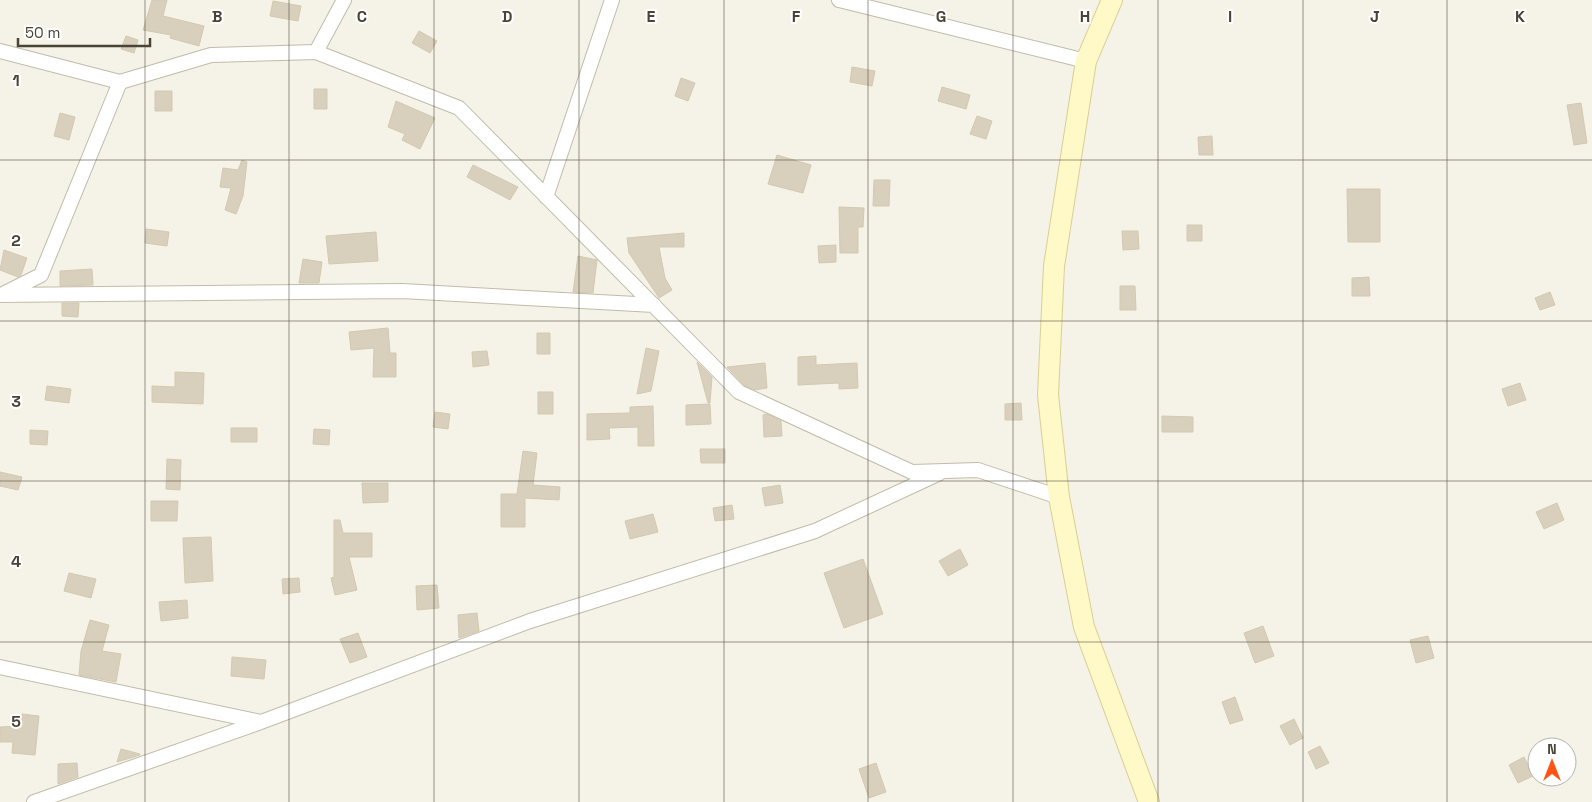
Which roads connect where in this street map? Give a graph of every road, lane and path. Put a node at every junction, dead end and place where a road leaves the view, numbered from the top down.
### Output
1 (344, 0) edge
2 (612, 0) edge
3 (839, 0) edge
4 (1112, 0) edge
5 (0, 51) edge
6 (316, 52) junction
7 (1086, 61) junction
8 (120, 82) junction
9 (546, 197) junction
10 (0, 295) edge
11 (654, 305) junction
12 (945, 471) junction
13 (1059, 497) junction
14 (0, 666) edge
15 (261, 722) junction
16 (34, 802) edge
17 (1149, 802) edge

1 - 6 street
2 - 9 street
3 - 7 street
4 - 7 main road
5 - 8 street
6 - 8 street
6 - 9 street
7 - 13 main road
8 - 10 street
9 - 11 street
10 - 11 street
11 - 12 street
12 - 13 street
12 - 15 street
13 - 17 main road
14 - 15 street
15 - 16 street

